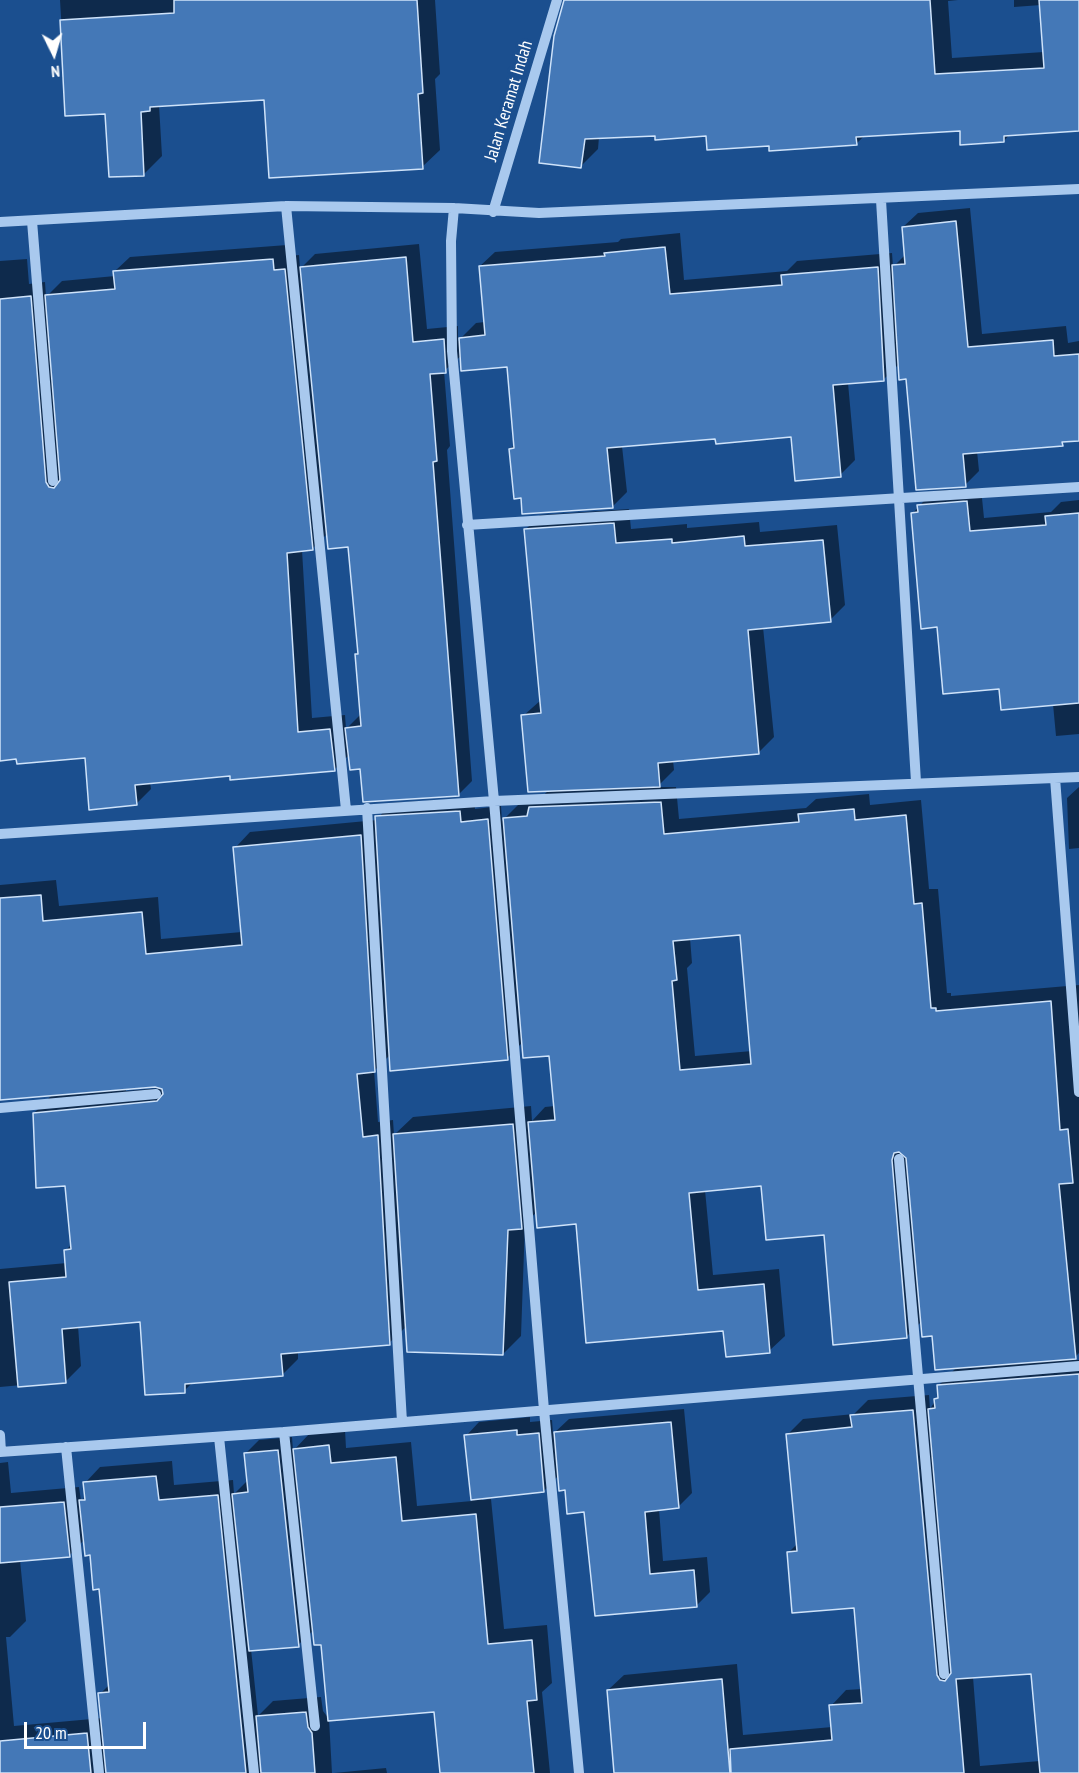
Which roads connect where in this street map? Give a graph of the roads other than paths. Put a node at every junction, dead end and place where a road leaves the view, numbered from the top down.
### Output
1 (557, 0) edge
2 (1079, 189) edge
3 (881, 200) junction
4 (286, 206) junction
5 (454, 208) junction
6 (493, 212) junction
7 (32, 221) junction
8 (0, 222) edge
9 (52, 481) dead end
10 (1079, 487) edge
11 (899, 500) junction
12 (467, 525) junction
13 (1079, 777) edge
14 (1054, 778) junction
15 (916, 782) junction
16 (494, 801) junction
17 (367, 808) junction
18 (346, 810) junction
19 (0, 834) edge
20 (1079, 1092) edge
21 (156, 1094) dead end
22 (0, 1108) edge
23 (899, 1159) dead end
24 (1079, 1366) edge
25 (919, 1380) junction
26 (544, 1410) junction
27 (402, 1422) junction
28 (284, 1432) junction
29 (0, 1435) edge
30 (219, 1437) junction
31 (66, 1448) junction
32 (1, 1452) edge
33 (944, 1674) dead end
34 (315, 1726) dead end
35 (99, 1773) edge
36 (254, 1773) edge
37 (579, 1773) edge

1 - 6 street, Jalan Keramat Indah
2 - 3 street
3 - 6 street
3 - 11 street
4 - 5 street
4 - 7 street
4 - 18 street
5 - 6 street
5 - 12 street
7 - 8 street
7 - 9 street
10 - 11 street
11 - 12 street
11 - 15 street
12 - 16 street
13 - 14 street
14 - 15 street
14 - 20 street
15 - 16 street
16 - 17 street
16 - 26 street
17 - 18 street
17 - 27 street
18 - 19 street
21 - 22 street
23 - 25 street
24 - 25 street
25 - 26 street
25 - 33 street
26 - 27 street
26 - 37 street
27 - 28 street
28 - 30 street
28 - 34 street
29 - 32 street
30 - 31 street
30 - 36 street
31 - 32 street
31 - 35 street

